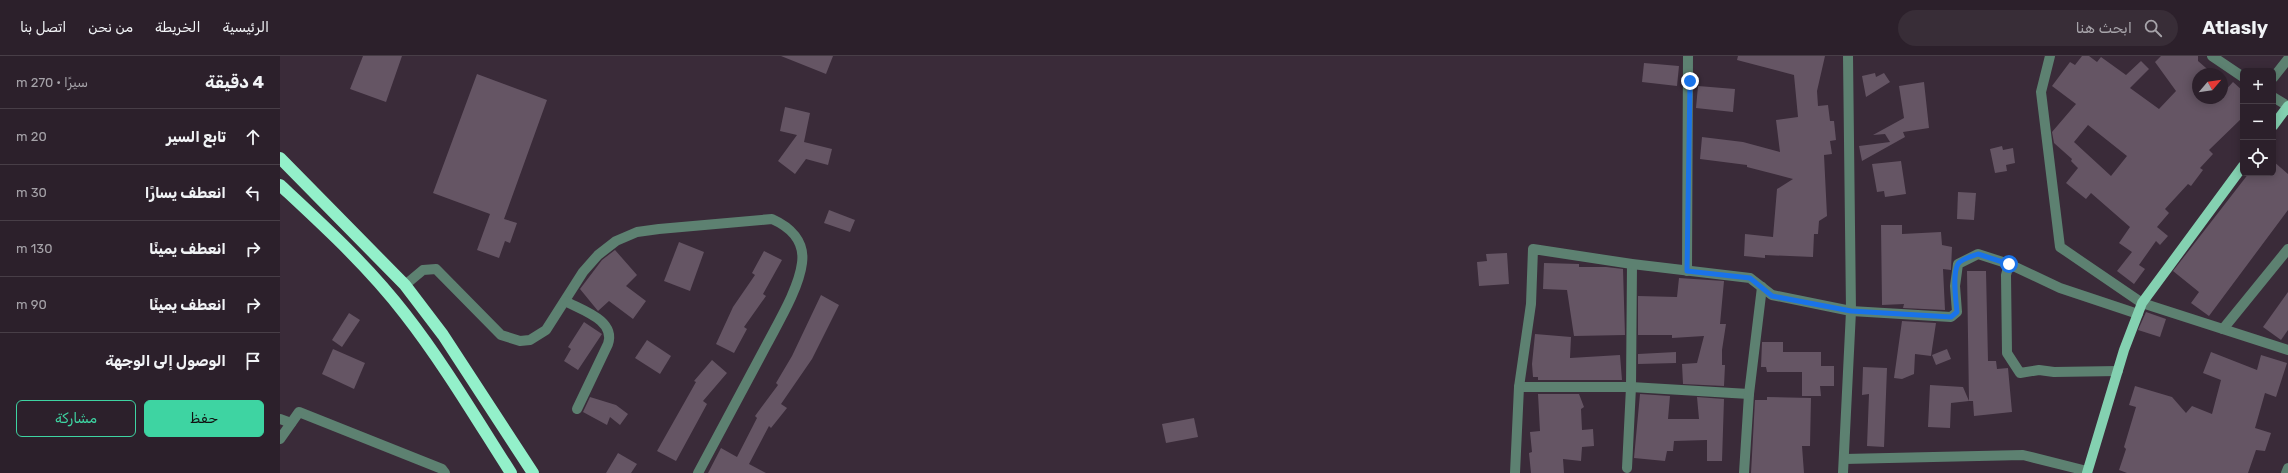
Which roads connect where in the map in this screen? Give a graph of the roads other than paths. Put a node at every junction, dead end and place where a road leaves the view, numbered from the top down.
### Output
1 (1688, 56) edge
2 (1848, 56) edge
3 (2050, 56) edge
4 (2212, 56) edge
5 (2288, 59) edge
6 (2276, 74) edge
7 (2240, 75) edge
8 (2276, 99) edge
9 (2288, 106) edge
10 (2276, 122) edge
11 (280, 158) edge
12 (2240, 170) edge
13 (280, 185) edge
14 (2288, 249) edge
15 (1632, 264) junction
16 (2009, 264) junction
17 (1687, 271) junction
18 (405, 285) junction
19 (1762, 288) junction
20 (565, 301) junction
21 (2142, 303) junction
22 (1851, 311) junction
23 (2138, 314) junction
24 (2223, 329) junction
25 (2288, 350) edge
26 (2118, 371) junction
27 (1519, 387) junction
28 (1631, 388) junction
29 (1749, 394) junction
30 (578, 409) dead end
31 (280, 419) edge
32 (292, 423) junction
33 (280, 439) edge
34 (1844, 459) junction
35 (1627, 468) dead end
36 (2288, 468) edge
37 (2087, 472) edge
38 (445, 473) edge
39 (511, 473) edge
40 (533, 473) edge
41 (698, 473) edge
42 (1515, 473) edge
43 (1744, 473) edge
44 (1843, 473) edge
45 (2286, 473) edge

1 - 17 street
2 - 22 street
3 - 21 street
4 - 7 street
5 - 6 street
8 - 9 street
9 - 10 main road
11 - 18 highway
12 - 21 main road
13 - 39 highway
14 - 24 street
15 - 17 street
15 - 27 street
15 - 28 street
16 - 22 street
16 - 23 street
16 - 26 street
17 - 19 street
18 - 20 street
18 - 40 highway
19 - 22 street
19 - 29 street
20 - 30 street
20 - 41 street
21 - 23 main road
21 - 24 street
22 - 34 street
23 - 26 main road
24 - 25 street
26 - 37 main road
27 - 28 street
27 - 42 street
28 - 29 street
28 - 35 street
29 - 43 street
31 - 32 street
32 - 33 street
32 - 38 street
34 - 37 street
34 - 44 street
36 - 45 street

